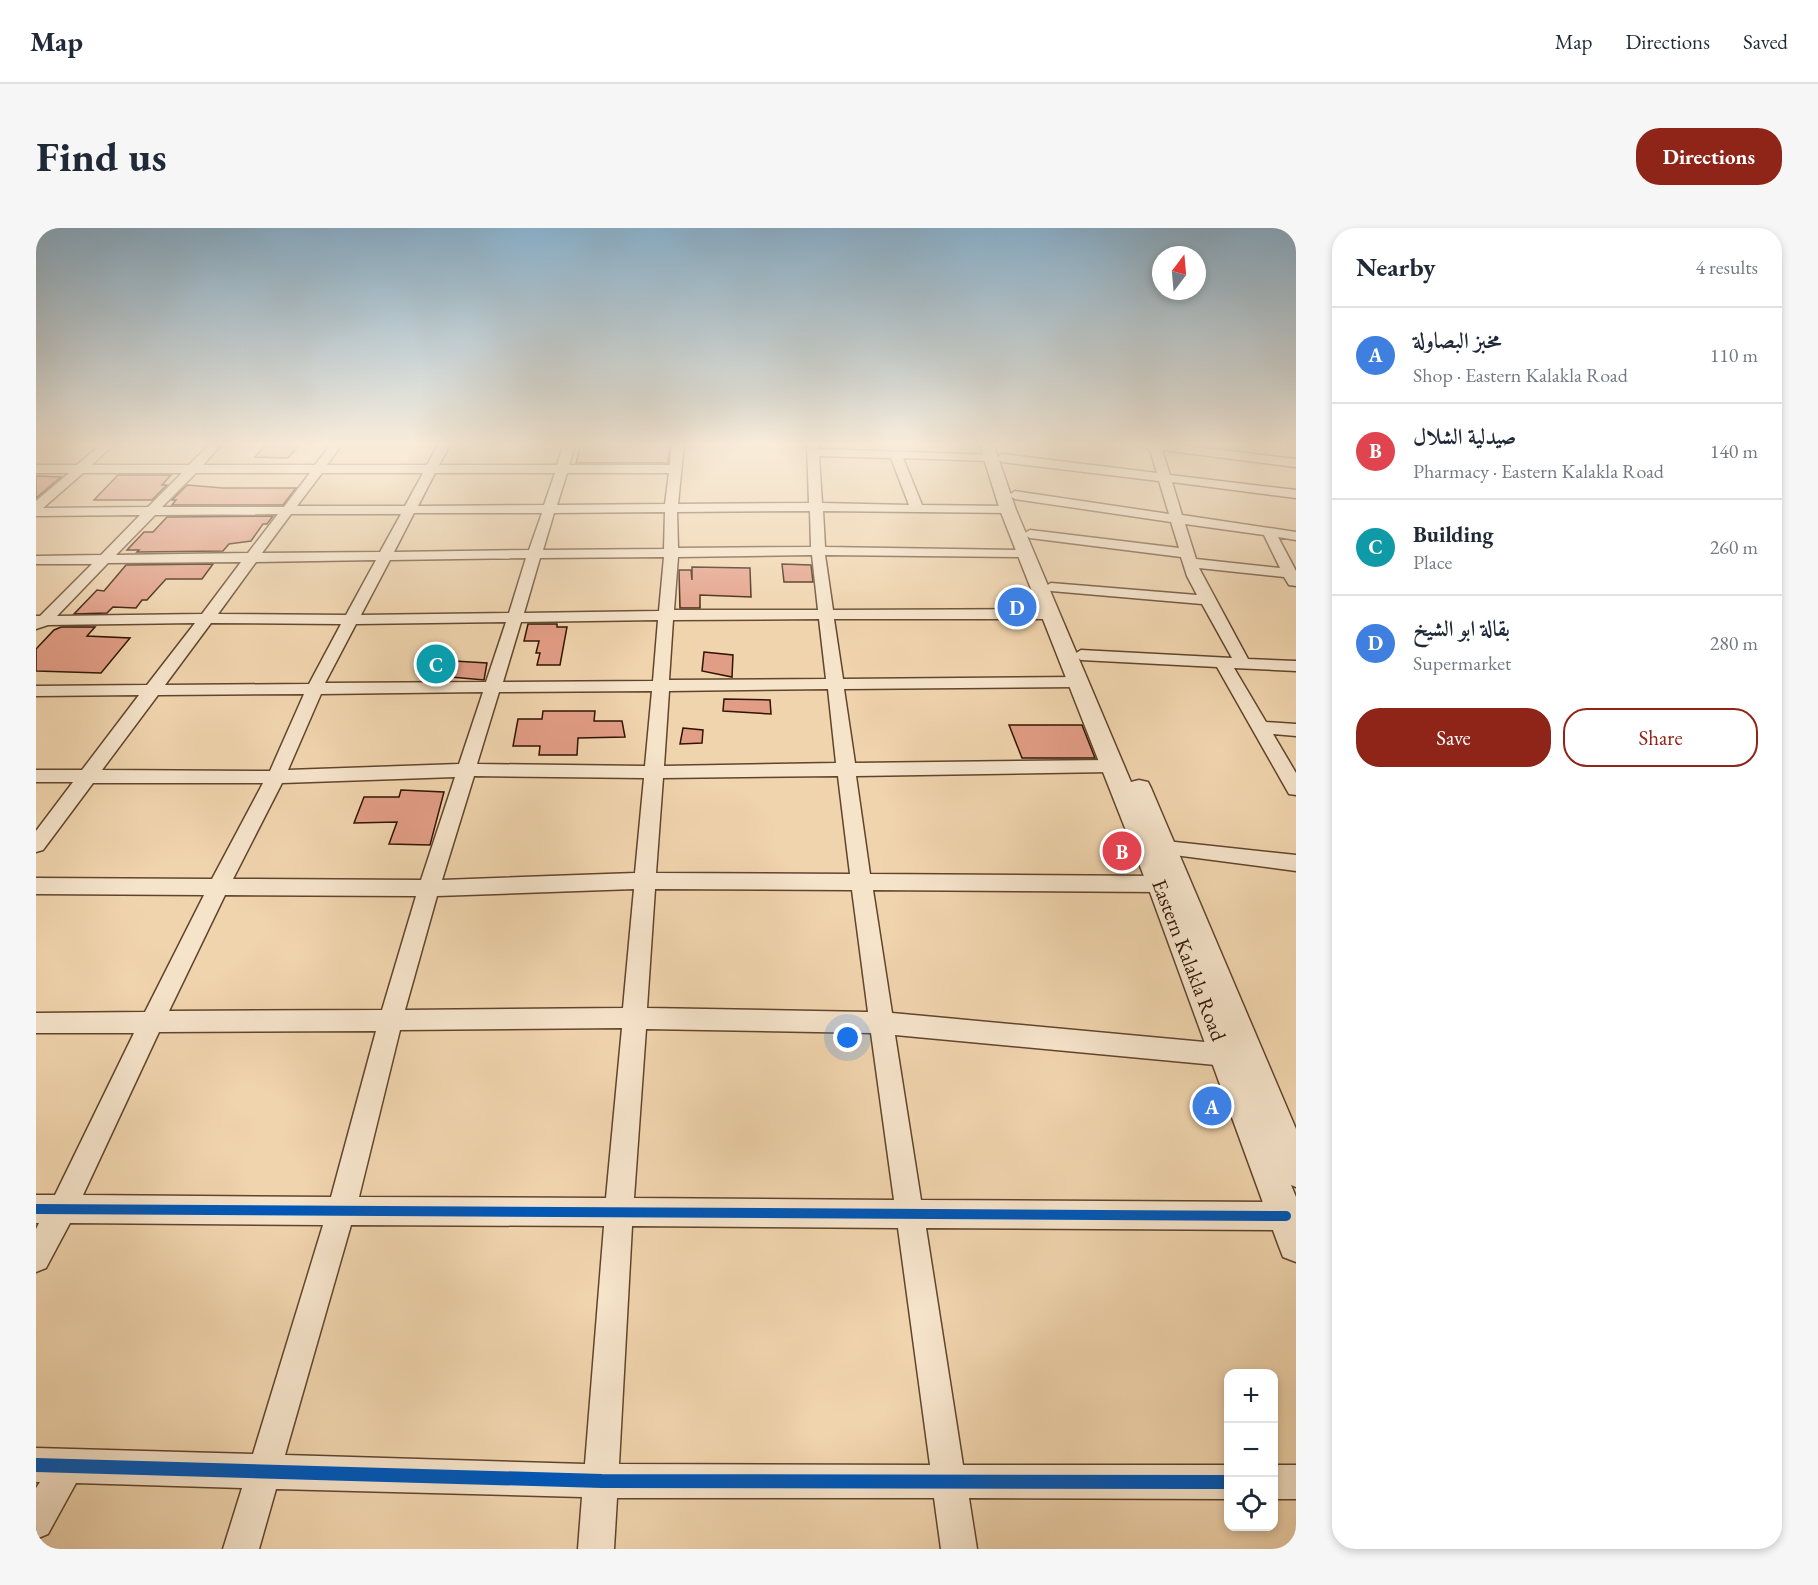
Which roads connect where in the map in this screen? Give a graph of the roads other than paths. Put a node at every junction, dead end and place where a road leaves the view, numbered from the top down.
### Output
1 (158, 505) edge
2 (292, 505) edge
3 (414, 505) edge
4 (550, 505) edge
5 (671, 505) edge
6 (915, 505) edge
7 (985, 505) edge
8 (1012, 505) edge
9 (1027, 505) edge
10 (1174, 505) edge
11 (816, 507) junction
12 (671, 508) junction
13 (289, 509) junction
14 (549, 509) junction
15 (917, 509) junction
16 (36, 510) edge
17 (411, 510) junction
18 (150, 512) junction
19 (1179, 520) junction
20 (1269, 532) junction
21 (1296, 536) edge
22 (1027, 544) junction
23 (818, 551) junction
24 (671, 554) junction
25 (536, 555) junction
26 (253, 557) junction
27 (384, 557) junction
28 (1188, 558) junction
29 (107, 559) junction
30 (36, 560) edge
31 (1293, 579) edge
32 (1051, 587) junction
33 (1206, 600) junction
34 (826, 614) junction
35 (1048, 614) junction
36 (667, 615) junction
37 (514, 617) junction
38 (209, 618) junction
39 (350, 620) junction
40 (39, 624) edge
41 (1081, 655) junction
42 (1223, 663) junction
43 (1243, 664) junction
44 (1296, 666) edge
45 (1077, 682) junction
46 (836, 684) junction
47 (661, 686) junction
48 (315, 687) junction
49 (490, 687) junction
50 (154, 689) junction
51 (36, 691) edge
52 (1262, 727) junction
53 (1296, 730) edge
54 (1111, 766) junction
55 (846, 768) junction
56 (466, 770) junction
57 (653, 772) junction
58 (36, 776) edge
59 (87, 776) junction
60 (276, 777) junction
61 (1294, 782) edge
62 (36, 845) edge
63 (1166, 848) junction
64 (1296, 863) edge
65 (645, 881) junction
66 (861, 883) junction
67 (1160, 884) junction
68 (36, 886) edge
69 (218, 886) junction
70 (429, 888) junction
71 (634, 1018) junction
72 (152, 1022) junction
73 (390, 1022) junction
74 (36, 1023) edge
75 (883, 1023) junction
76 (1226, 1055) junction
77 (1296, 1170) edge
78 (49, 1209) edge
79 (342, 1209) junction
80 (619, 1214) junction
81 (909, 1214) junction
82 (1286, 1216) junction
83 (1296, 1244) edge
84 (36, 1258) edge
85 (52, 1465) edge
86 (264, 1471) junction
87 (602, 1480) junction
88 (947, 1481) junction
89 (1224, 1482) edge
90 (1278, 1482) edge
91 (1296, 1482) edge
92 (36, 1522) edge
93 (241, 1549) edge
94 (596, 1549) edge
95 (959, 1549) edge

1 - 18 street
2 - 13 street
3 - 17 street
4 - 14 street
5 - 12 street
6 - 15 street
7 - 15 street
8 - 22 street, Eastern Kalakla Road
9 - 19 street
10 - 19 street
11 - 12 street
11 - 15 street
11 - 23 street
12 - 14 street
12 - 24 street
13 - 17 street
13 - 18 street
13 - 26 street
14 - 17 street
14 - 25 street
16 - 18 street
17 - 27 street
18 - 29 street
19 - 20 street
19 - 28 street
20 - 21 street
20 - 31 street
22 - 23 street
22 - 28 street
22 - 32 street, Eastern Kalakla Road
22 - 35 street, Eastern Kalakla Road
23 - 24 street
23 - 34 street
24 - 25 street
24 - 36 street
25 - 27 street
25 - 37 street
26 - 27 street
26 - 29 street
26 - 38 street
27 - 39 street
28 - 31 street
28 - 33 street
29 - 30 street
29 - 40 street
32 - 33 street
32 - 41 street, Eastern Kalakla Road
33 - 43 street
34 - 35 street
34 - 36 street
34 - 46 street
35 - 45 street, Eastern Kalakla Road
36 - 37 street
36 - 47 street
37 - 39 street
37 - 49 street
38 - 39 street
38 - 40 street
38 - 50 street
39 - 48 street
41 - 42 street
41 - 63 street, Eastern Kalakla Road
42 - 43 street
42 - 52 street
43 - 44 street
45 - 46 street
45 - 54 street, Eastern Kalakla Road
46 - 47 street
46 - 55 street
47 - 49 street
47 - 57 street
48 - 49 street
48 - 50 street
48 - 60 street
49 - 56 street
50 - 51 street
50 - 59 street
52 - 53 street
52 - 61 street
54 - 55 street
54 - 67 street, Eastern Kalakla Road
55 - 57 street
55 - 66 street
56 - 57 street
56 - 60 street
56 - 70 street
57 - 65 street
58 - 59 street
59 - 60 street
59 - 62 street
60 - 69 street
63 - 64 street
63 - 77 street, Eastern Kalakla Road
65 - 66 street
65 - 70 street
65 - 71 street
66 - 67 street
66 - 75 street
67 - 76 street, Eastern Kalakla Road
68 - 69 street
69 - 70 street
69 - 72 street
70 - 73 street
71 - 73 street
71 - 75 street
71 - 80 street
72 - 73 street
72 - 74 street
72 - 78 street
73 - 79 street
75 - 76 street
75 - 81 street
76 - 82 street, Eastern Kalakla Road
78 - 79 street
78 - 84 street
79 - 80 street
79 - 86 street
80 - 81 street
80 - 87 street
81 - 82 street
81 - 88 street
82 - 83 street, Eastern Kalakla Road
85 - 86 street
85 - 92 street
86 - 87 street
86 - 93 street
87 - 88 street
87 - 94 street
88 - 89 street
88 - 95 street
90 - 91 street

